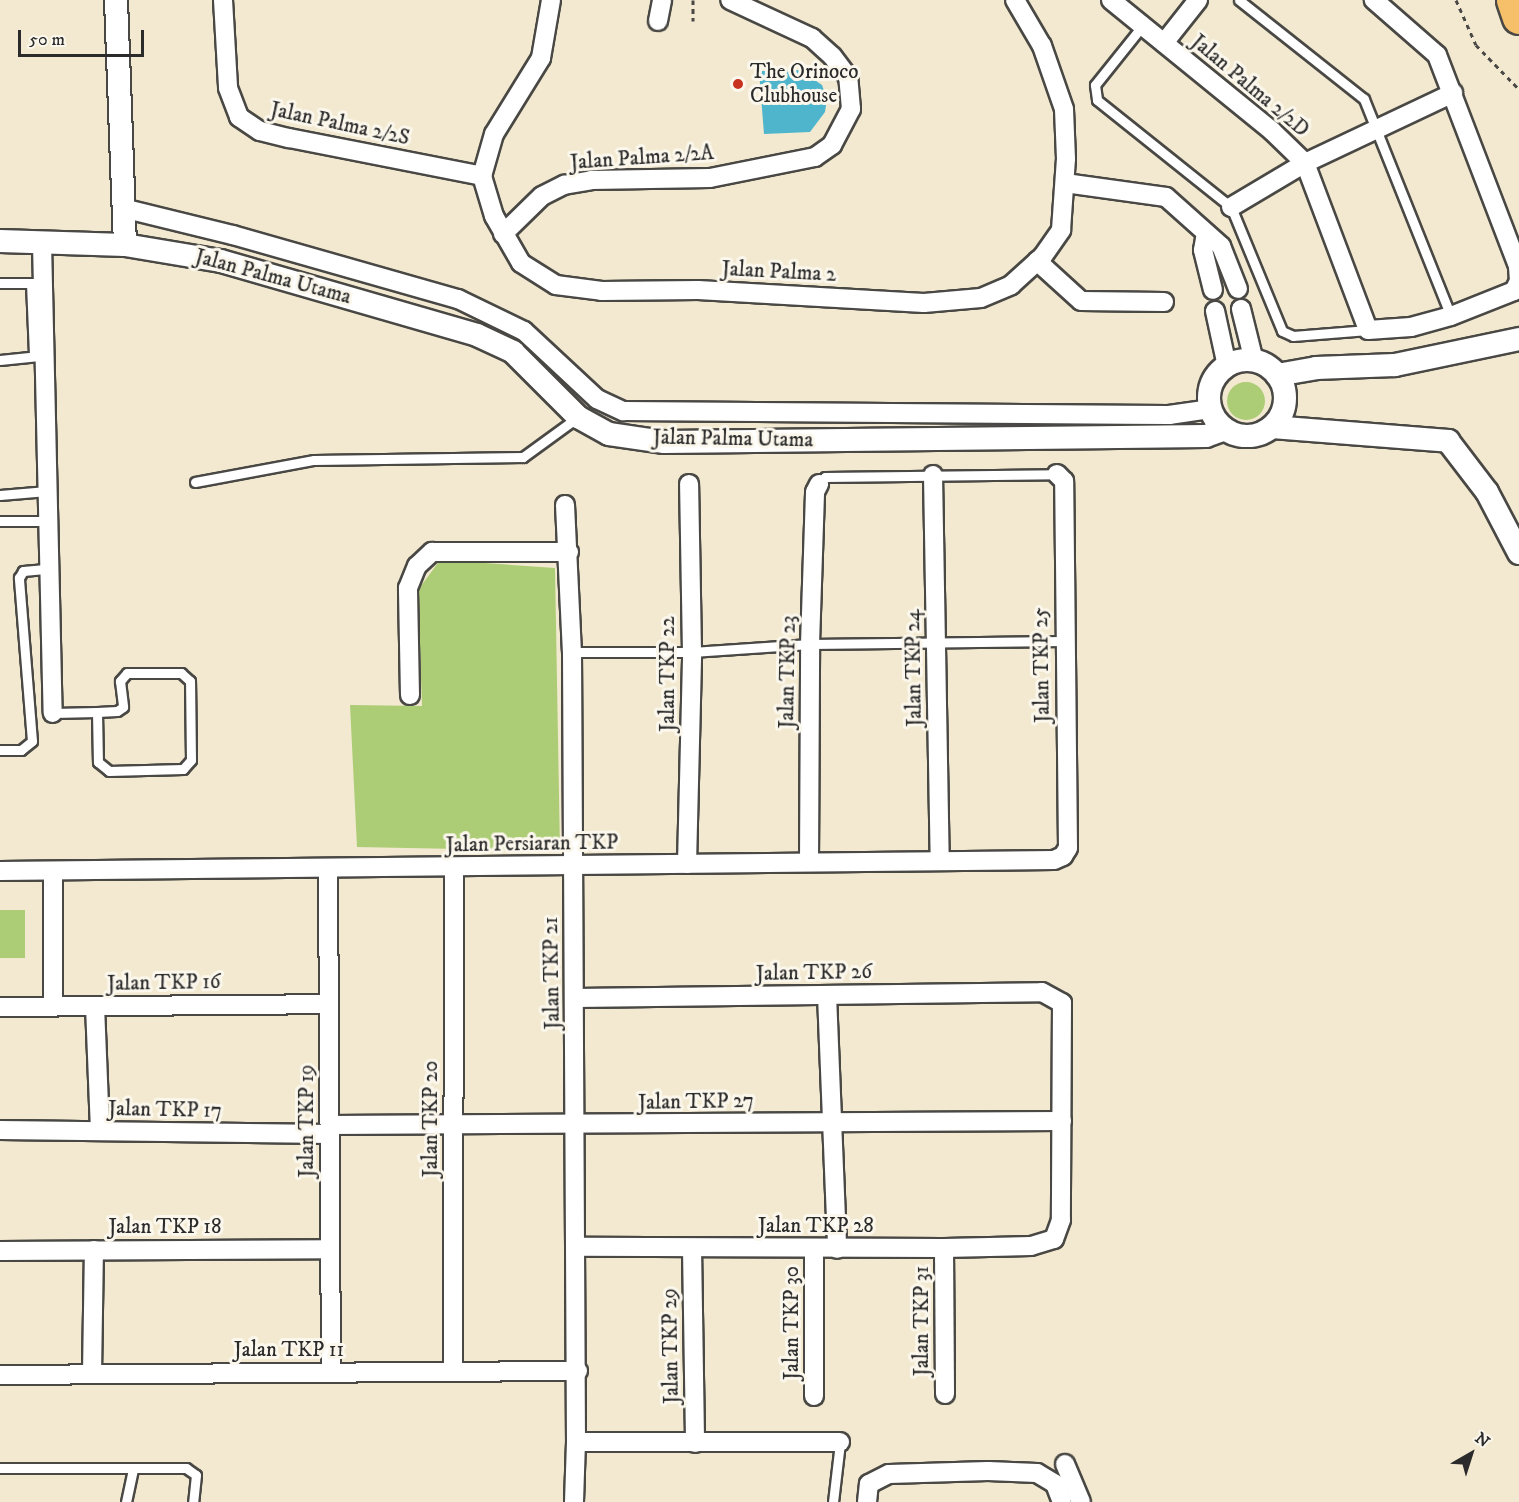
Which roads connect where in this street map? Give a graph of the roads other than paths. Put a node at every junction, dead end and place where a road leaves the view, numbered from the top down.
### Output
1 (117, 0) edge
2 (223, 0) edge
3 (551, 0) edge
4 (662, 0) edge
5 (730, 0) edge
6 (1015, 0) edge
7 (1111, 0) edge
8 (1198, 0) edge
9 (1239, 0) edge
10 (1374, 0) edge
11 (1514, 0) edge
12 (1519, 17) edge
13 (658, 21) dead end
14 (1143, 25) junction
15 (1164, 43) junction
16 (1454, 93) junction
17 (1377, 127) junction
18 (1305, 163) junction
19 (482, 176) junction
20 (1065, 183) junction
21 (1231, 207) junction
22 (126, 209) junction
23 (1206, 233) junction
24 (503, 234) junction
25 (0, 241) edge
26 (42, 243) junction
27 (125, 245) junction
28 (1037, 261) junction
29 (0, 283) edge
30 (37, 283) junction
31 (1238, 289) dead end
32 (1212, 290) dead end
33 (1164, 302) dead end
34 (1241, 309) dead end
35 (1215, 311) dead end
36 (1451, 316) junction
37 (1368, 330) junction
38 (1519, 339) edge
39 (39, 356) junction
40 (0, 360) edge
41 (1254, 361) junction
42 (1227, 366) junction
43 (1277, 375) junction
44 (1210, 409) junction
45 (578, 417) junction
46 (1272, 427) junction
47 (1225, 429) junction
48 (933, 474) junction
49 (1057, 474) joint
50 (195, 482) dead end
51 (689, 484) dead end
52 (819, 484) joint
53 (47, 491) junction
54 (0, 495) edge
55 (565, 505) dead end
56 (0, 521) edge
57 (48, 521) junction
58 (569, 552) junction
59 (1519, 553) edge
60 (48, 569) junction
61 (1063, 641) junction
62 (936, 643) junction
63 (810, 644) junction
64 (572, 652) junction
65 (692, 652) junction
66 (410, 695) dead end
67 (97, 712) junction
68 (53, 713) joint
69 (0, 750) edge
70 (1063, 856) joint
71 (940, 860) junction
72 (808, 862) junction
73 (687, 864) junction
74 (573, 866) junction
75 (454, 867) junction
76 (328, 868) junction
77 (53, 871) junction
78 (0, 872) edge
79 (827, 995) junction
80 (575, 998) junction
81 (329, 1004) junction
82 (53, 1006) junction
83 (95, 1006) junction
84 (0, 1007) edge
85 (1062, 1121) junction
86 (453, 1123) junction
87 (833, 1123) junction
88 (576, 1125) junction
89 (0, 1130) edge
90 (330, 1130) junction
91 (100, 1131) junction
92 (577, 1247) junction
93 (692, 1248) junction
94 (944, 1248) junction
95 (330, 1249) junction
96 (814, 1249) junction
97 (837, 1249) junction
98 (94, 1250) junction
99 (0, 1251) edge
100 (453, 1371) junction
101 (578, 1371) junction
102 (331, 1372) junction
103 (92, 1374) junction
104 (0, 1375) edge
105 (945, 1394) dead end
106 (814, 1396) dead end
107 (576, 1442) junction
108 (840, 1442) joint
109 (695, 1443) junction
110 (1065, 1464) dead end
111 (0, 1468) edge
112 (133, 1470) junction
113 (868, 1493) edge
114 (126, 1502) edge
115 (193, 1502) edge
116 (574, 1502) edge
117 (833, 1502) edge
118 (1062, 1502) edge
119 (1081, 1502) edge

1 - 22 street
2 - 19 street, Jalan Palma 2/2S
3 - 19 street
4 - 13 street
5 - 24 street, Jalan Palma 2/2A
6 - 20 street, Jalan Palma 2
7 - 14 street, Jalan Palma 2/2D
8 - 15 street
9 - 17 lane
10 - 16 street
11 - 12 highway
14 - 15 street, Jalan Palma 2/2D
14 - 21 lane
15 - 18 street, Jalan Palma 2/2D
16 - 17 street
16 - 36 street
17 - 18 street
17 - 36 lane
18 - 21 street
18 - 37 street, Jalan Palma 2/2D
19 - 24 street, Jalan Palma 2
20 - 23 street
20 - 28 street, Jalan Palma 2
21 - 37 lane
22 - 27 street
22 - 44 street
23 - 31 street
23 - 32 street
24 - 28 street, Jalan Palma 2
25 - 26 street, Jalan Palma Utama
26 - 27 street, Jalan Palma Utama
26 - 30 street
27 - 45 street, Jalan Palma Utama
28 - 33 street
29 - 30 lane
30 - 39 street
34 - 41 street
35 - 42 street
36 - 37 street
38 - 43 street
39 - 40 lane
39 - 53 street
41 - 42 street
41 - 43 street
42 - 44 street
43 - 46 street
44 - 47 street
45 - 47 street, Jalan Palma Utama
45 - 50 lane
46 - 47 street
46 - 59 street
48 - 49 lane
48 - 52 lane
48 - 62 street, Jalan TKP 24
49 - 61 street, Jalan TKP 25
51 - 65 street, Jalan TKP 22
52 - 63 street, Jalan TKP 23
53 - 54 lane
53 - 57 street
55 - 58 street, Jalan TKP 21
56 - 57 lane
57 - 60 street
58 - 64 street, Jalan TKP 21
58 - 66 street
60 - 68 street
60 - 69 lane
61 - 62 lane
61 - 70 street, Jalan TKP 25
62 - 63 lane
62 - 71 street, Jalan TKP 24
63 - 65 lane
63 - 72 street, Jalan TKP 23
64 - 65 lane
64 - 74 street, Jalan TKP 21
65 - 73 street, Jalan TKP 22
67 - 67 lane
67 - 68 lane
70 - 71 street, Jalan Persiaran TKP
71 - 72 street, Jalan Persiaran TKP
72 - 73 street, Jalan Persiaran TKP
73 - 74 street, Jalan Persiaran TKP
74 - 75 street, Jalan Persiaran TKP
74 - 80 street, Jalan TKP 21
75 - 76 street, Jalan Persiaran TKP
75 - 86 street, Jalan TKP 20
76 - 77 street, Jalan Persiaran TKP
76 - 81 street, Jalan TKP 19
77 - 78 street, Jalan Persiaran TKP
77 - 82 street
79 - 80 street, Jalan TKP 26
79 - 85 street, Jalan TKP 26
79 - 87 street
80 - 88 street, Jalan TKP 21
81 - 83 street, Jalan TKP 16
81 - 90 street, Jalan TKP 19
82 - 83 street, Jalan TKP 16
82 - 84 street, Jalan TKP 16
83 - 91 street
85 - 87 street, Jalan TKP 27
85 - 94 street, Jalan TKP 28
86 - 88 street, Jalan TKP 27
86 - 90 street, Jalan TKP 27
86 - 100 street, Jalan TKP 20
87 - 88 street, Jalan TKP 27
87 - 97 street
88 - 92 street, Jalan TKP 21
89 - 91 street, Jalan TKP 17
90 - 91 street, Jalan TKP 17
90 - 95 street, Jalan TKP 19
92 - 93 street, Jalan TKP 28
92 - 101 street, Jalan TKP 21
93 - 96 street, Jalan TKP 28
93 - 109 street, Jalan TKP 29
94 - 97 street, Jalan TKP 28
94 - 105 street, Jalan TKP 31
95 - 98 street, Jalan TKP 18
95 - 102 street, Jalan TKP 19
96 - 97 street, Jalan TKP 28
96 - 106 street, Jalan TKP 30
98 - 99 street, Jalan TKP 18
98 - 103 street
100 - 101 street, Jalan TKP 11
100 - 102 street, Jalan TKP 11
101 - 107 street, Jalan TKP 21
102 - 103 street, Jalan TKP 11
103 - 104 street, Jalan TKP 11
107 - 109 street
107 - 116 street, Jalan TKP 21
108 - 109 street
108 - 117 lane
110 - 119 street
111 - 112 lane
112 - 114 lane
112 - 115 lane
113 - 118 street

